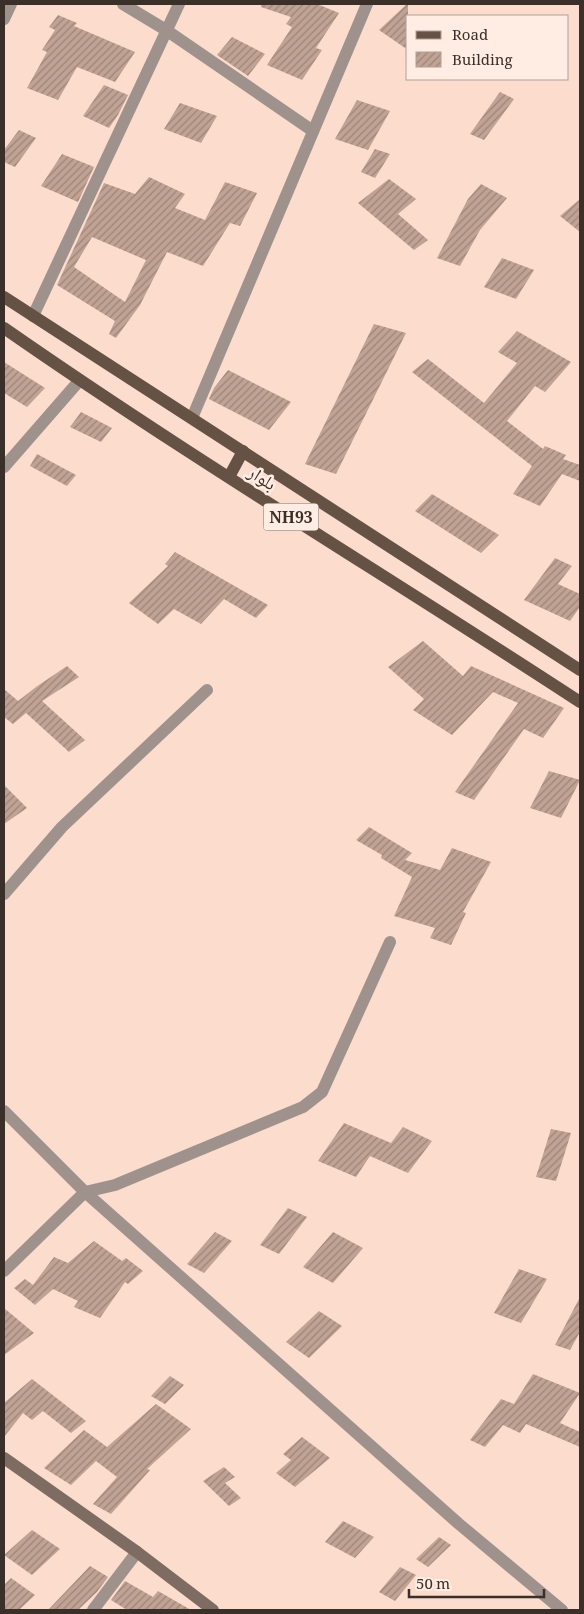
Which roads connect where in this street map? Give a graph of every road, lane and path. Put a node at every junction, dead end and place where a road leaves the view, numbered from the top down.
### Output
1 (11, 4) edge
2 (122, 4) edge
3 (179, 4) edge
4 (367, 4) edge
5 (4, 19) edge
6 (166, 30) junction
7 (313, 131) junction
8 (4, 297) edge
9 (33, 316) junction
10 (4, 328) edge
11 (79, 381) junction
12 (192, 418) junction
13 (243, 451) junction
14 (4, 467) edge
15 (229, 477) junction
16 (580, 670) edge
17 (207, 690) dead end
18 (580, 702) edge
19 (4, 894) edge
20 (390, 942) dead end
21 (4, 1111) edge
22 (85, 1192) junction
23 (4, 1272) edge
24 (4, 1458) edge
25 (137, 1552) junction
26 (93, 1610) edge
27 (213, 1610) edge
28 (562, 1610) edge

1 - 5 street
2 - 6 street
3 - 6 street
4 - 7 street
6 - 7 street
6 - 9 street
7 - 12 street
8 - 9 main road, بلوار / NH93
9 - 12 main road, بلوار / NH93
10 - 11 main road, بلوار / NH93
11 - 14 street
11 - 15 main road, بلوار / NH93
12 - 13 main road, بلوار / NH93
13 - 15 main road
13 - 16 main road, بلوار / NH93
15 - 18 main road, بلوار / NH93
17 - 19 street
20 - 22 street
21 - 22 street
22 - 23 street
22 - 28 street
24 - 25 street
25 - 26 street
25 - 27 street

